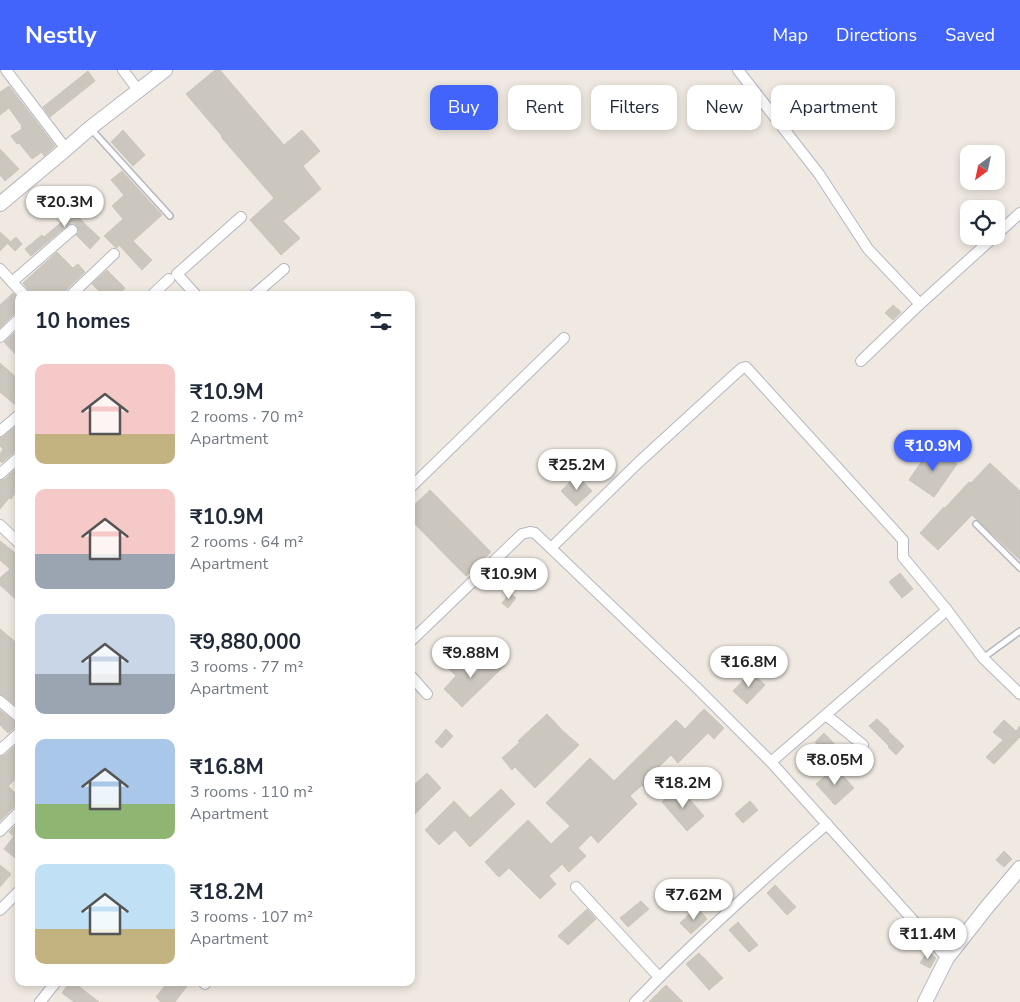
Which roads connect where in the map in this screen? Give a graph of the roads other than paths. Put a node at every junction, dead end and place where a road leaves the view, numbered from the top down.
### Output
1 (6, 70) edge
2 (123, 70) edge
3 (165, 70) edge
4 (738, 70) edge
5 (138, 90) junction
6 (90, 128) junction
7 (66, 149) junction
8 (0, 204) edge
9 (1020, 213) edge
10 (170, 216) dead end
11 (241, 217) dead end
12 (1005, 227) edge
13 (72, 230) dead end
14 (985, 245) edge
15 (114, 254) dead end
16 (0, 269) edge
17 (284, 269) dead end
18 (169, 279) dead end
19 (12, 282) junction
20 (20, 291) edge
21 (75, 291) edge
22 (156, 291) edge
23 (192, 291) edge
24 (259, 291) edge
25 (920, 304) junction
26 (15, 323) edge
27 (0, 337) edge
28 (564, 338) dead end
29 (861, 361) dead end
30 (15, 418) edge
31 (0, 431) edge
32 (15, 460) edge
33 (0, 474) edge
34 (415, 483) edge
35 (976, 524) dead end
36 (0, 526) edge
37 (15, 539) edge
38 (551, 548) junction
39 (1020, 568) edge
40 (947, 610) junction
41 (1020, 631) edge
42 (415, 637) edge
43 (983, 658) junction
44 (415, 680) edge
45 (427, 694) dead end
46 (1020, 694) edge
47 (0, 701) edge
48 (15, 714) edge
49 (826, 714) junction
50 (15, 737) edge
51 (863, 745) dead end
52 (0, 750) edge
53 (771, 762) junction
54 (15, 816) edge
55 (828, 824) junction
56 (0, 831) edge
57 (1020, 868) edge
58 (576, 887) dead end
59 (15, 895) edge
60 (0, 910) edge
61 (947, 958) junction
62 (659, 977) junction
63 (53, 986) edge
64 (40, 1002) edge
65 (635, 1002) edge
66 (925, 1002) edge

1 - 7 street
2 - 5 street
3 - 5 main road
4 - 25 street
5 - 6 main road
6 - 7 main road
6 - 10 lane
7 - 8 main road
9 - 12 street
11 - 23 street
13 - 19 street
14 - 25 street
15 - 21 street
16 - 19 street
17 - 24 street
18 - 22 street
19 - 20 street
25 - 29 street
26 - 27 street
28 - 34 street
30 - 31 street
32 - 33 street
35 - 39 lane
36 - 37 street
38 - 40 street
38 - 42 street
38 - 53 street
40 - 43 street
40 - 49 street
41 - 43 lane
43 - 46 street
44 - 45 street
47 - 48 street
49 - 51 street
49 - 53 street
50 - 52 street
53 - 55 street
54 - 56 street
55 - 61 street
55 - 62 street
57 - 61 main road
58 - 62 street
59 - 60 street
61 - 66 main road
62 - 65 street
63 - 64 street

